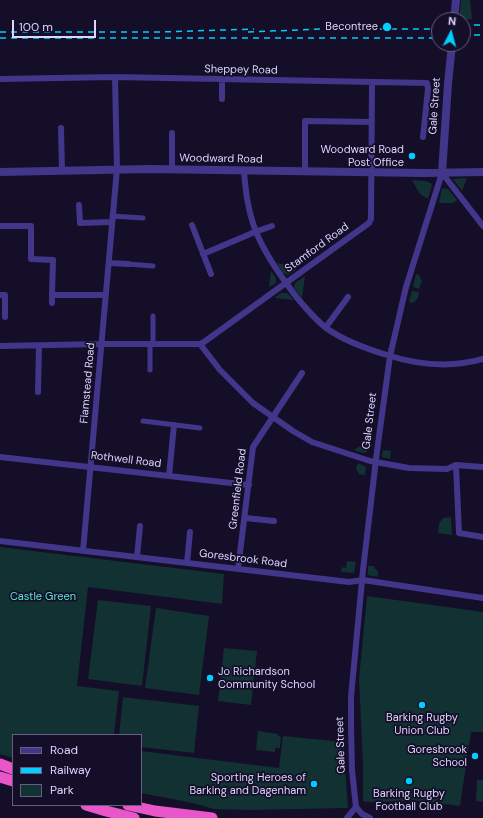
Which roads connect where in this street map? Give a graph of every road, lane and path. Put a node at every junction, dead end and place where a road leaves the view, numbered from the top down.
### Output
1 (456, 0) edge
2 (455, 12) edge
3 (451, 52) edge
4 (115, 78) junction
5 (0, 79) edge
6 (222, 80) junction
7 (372, 83) junction
8 (222, 99) dead end
9 (372, 122) junction
10 (61, 128) dead end
11 (172, 133) dead end
12 (423, 137) dead end
13 (117, 169) junction
14 (172, 169) junction
15 (62, 170) junction
16 (244, 170) junction
17 (304, 171) junction
18 (0, 172) edge
19 (371, 172) junction
20 (483, 172) edge
21 (442, 173) junction
22 (79, 205) dead end
23 (143, 218) dead end
24 (112, 219) junction
25 (192, 225) dead end
26 (0, 226) edge
27 (272, 226) dead end
28 (483, 226) edge
29 (255, 232) junction
30 (203, 254) junction
31 (109, 262) junction
32 (128, 264) joint
33 (153, 266) dead end
34 (211, 274) dead end
35 (286, 283) junction
36 (52, 294) junction
37 (0, 295) edge
38 (106, 295) junction
39 (348, 297) dead end
40 (52, 303) dead end
41 (153, 316) dead end
42 (5, 317) dead end
43 (326, 327) junction
44 (101, 344) junction
45 (152, 344) junction
46 (200, 344) junction
47 (0, 346) edge
48 (40, 346) junction
49 (390, 356) junction
50 (483, 359) edge
51 (150, 370) dead end
52 (302, 373) dead end
53 (38, 392) dead end
54 (273, 416) junction
55 (143, 421) dead end
56 (174, 425) junction
57 (200, 428) dead end
58 (0, 457) edge
59 (376, 462) junction
60 (456, 465) junction
61 (90, 466) junction
62 (483, 467) edge
63 (169, 476) junction
64 (249, 485) junction
65 (245, 518) junction
66 (274, 521) dead end
67 (140, 526) dead end
68 (190, 532) dead end
69 (483, 537) edge
70 (0, 541) edge
71 (83, 551) junction
72 (137, 557) junction
73 (187, 563) junction
74 (238, 569) junction
75 (363, 580) junction
76 (483, 598) edge
77 (0, 764) edge
78 (12, 769) edge
79 (0, 777) edge
80 (12, 781) edge
81 (89, 806) edge
82 (132, 806) edge
83 (356, 807) junction
84 (134, 818) edge
85 (212, 818) edge
86 (347, 818) edge
87 (370, 818) edge

1 - 2 street
3 - 21 street, Gale Street
4 - 5 street, Sheppey Road
4 - 6 street, Sheppey Road
4 - 13 street, Flamstead Road
6 - 7 street, Sheppey Road
6 - 8 street
7 - 9 street, Stamford Road
7 - 12 street, Sheppey Road
9 - 17 street
9 - 19 street, Stamford Road
10 - 15 street
11 - 14 street
13 - 14 street, Woodward Road
13 - 15 street, Woodward Road
13 - 24 street, Flamstead Road
14 - 16 street, Woodward Road
15 - 18 street, Woodward Road
16 - 17 street, Woodward Road
16 - 29 street
17 - 19 street, Woodward Road
19 - 21 street, Woodward Road
19 - 35 street, Stamford Road
20 - 21 street, Woodward Road
21 - 28 street
21 - 49 street, Gale Street
22 - 24 street
23 - 24 street
24 - 31 street, Flamstead Road
25 - 30 street
26 - 36 street
27 - 29 street
29 - 30 street
29 - 35 street
30 - 34 street
31 - 32 street
31 - 38 street, Flamstead Road
32 - 33 street
35 - 43 street
35 - 46 street, Stamford Road
36 - 38 street
36 - 40 street
37 - 42 street
38 - 44 street, Flamstead Road
39 - 43 street
41 - 45 street
43 - 49 street
44 - 45 street
44 - 48 street
44 - 61 street, Flamstead Road
45 - 46 street
45 - 51 street
46 - 54 street
47 - 48 street
48 - 53 street
49 - 50 street
49 - 59 street, Gale Street
52 - 54 street, Greenfield Road
54 - 59 street
54 - 64 street, Greenfield Road
55 - 56 street
56 - 57 street
56 - 63 street
58 - 61 street, Rothwell Road
59 - 60 street
59 - 75 street, Gale Street
60 - 62 street
60 - 69 street
61 - 63 street, Rothwell Road
61 - 71 street, Flamstead Road
63 - 64 street, Rothwell Road
64 - 65 street, Greenfield Road
65 - 66 street
65 - 74 street, Greenfield Road
67 - 72 street
68 - 73 street
70 - 71 street, Goresbrook Road
71 - 72 street, Goresbrook Road
72 - 73 street, Goresbrook Road
73 - 74 street, Goresbrook Road
74 - 75 street, Goresbrook Road
75 - 76 street, Goresbrook Road
75 - 83 street, Gale Street
77 - 78 highway
79 - 80 highway
81 - 84 highway
82 - 85 highway
83 - 86 street
83 - 87 street

